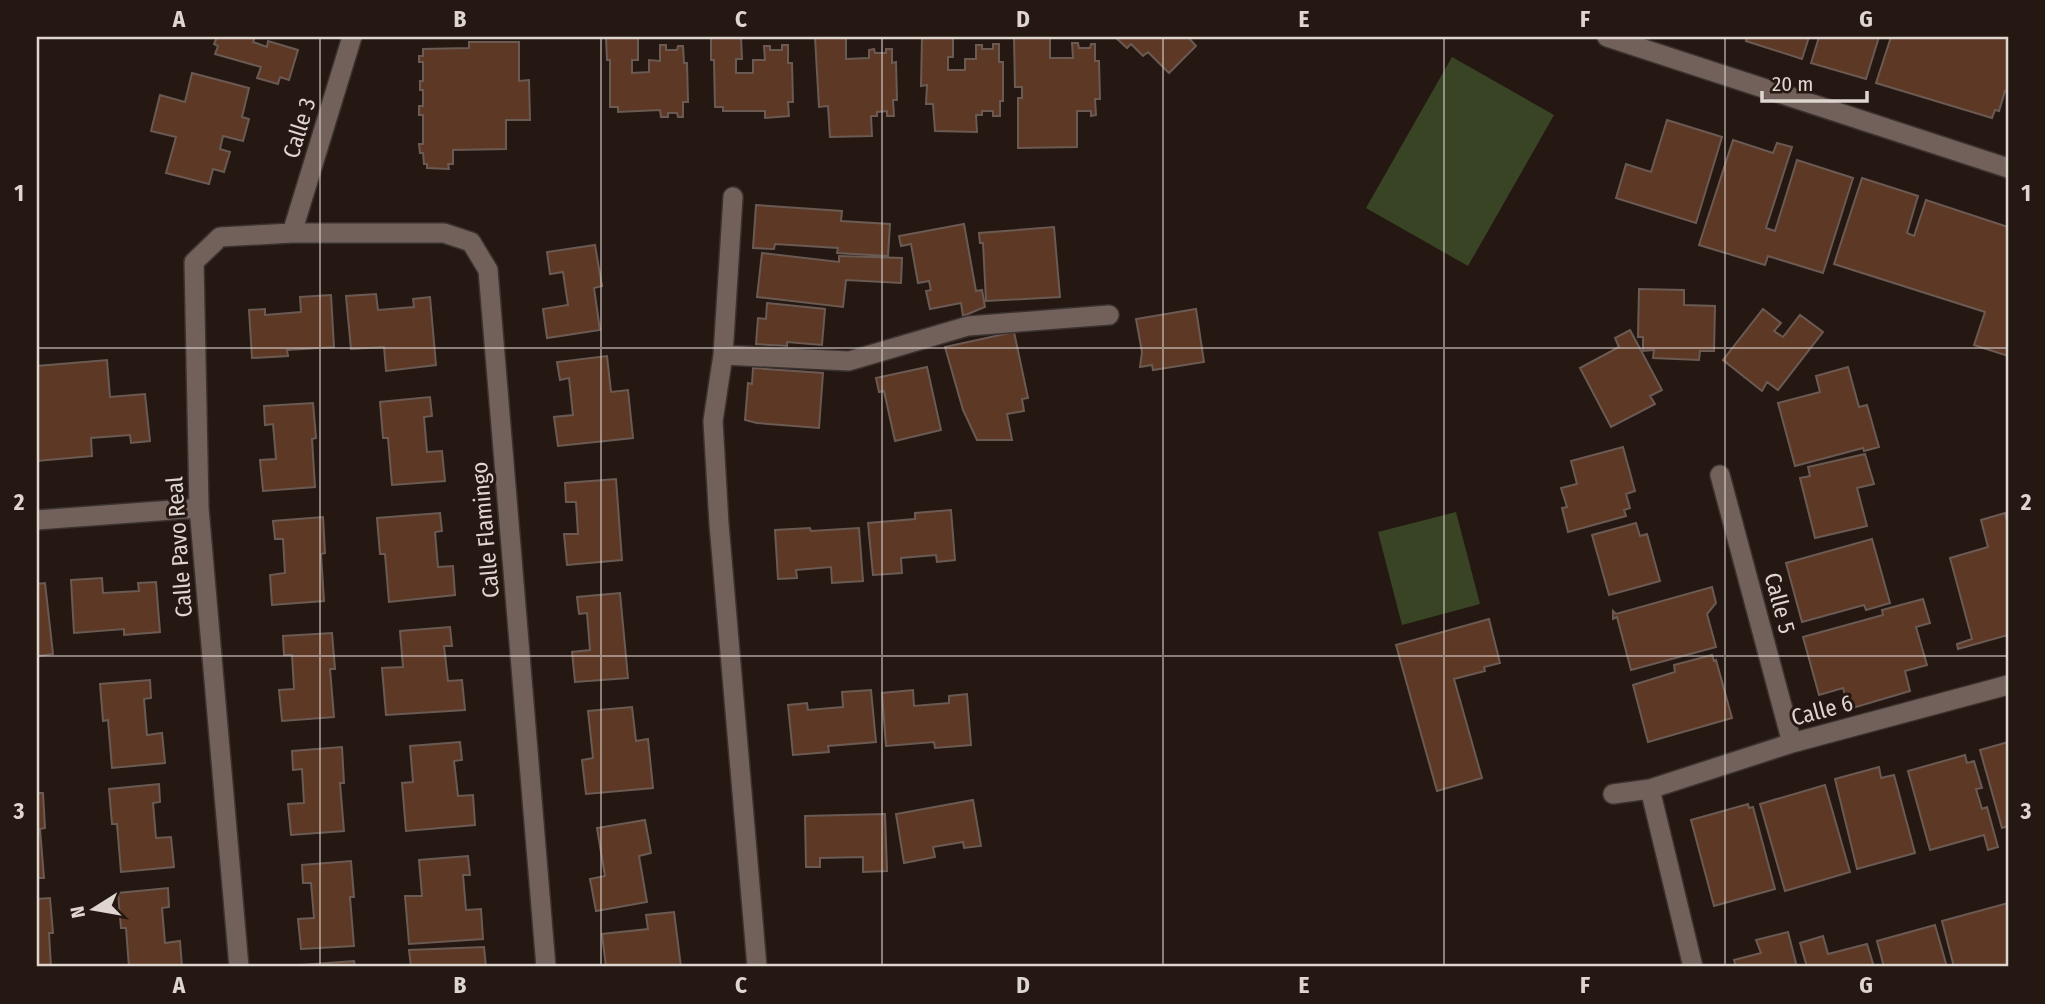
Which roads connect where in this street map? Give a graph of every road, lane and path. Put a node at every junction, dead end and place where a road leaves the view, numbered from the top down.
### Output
1 (352, 37) edge
2 (1607, 37) edge
3 (2008, 168) edge
4 (733, 197) dead end
5 (292, 233) junction
6 (323, 233) joint
7 (1109, 315) dead end
8 (723, 355) junction
9 (1720, 475) dead end
10 (199, 508) junction
11 (37, 520) edge
12 (2008, 685) edge
13 (1792, 743) junction
14 (1650, 789) junction
15 (1613, 794) dead end
16 (239, 967) edge
17 (546, 967) edge
18 (757, 967) edge
19 (1693, 967) edge

1 - 5 street, Calle 3
2 - 3 street
4 - 8 street
5 - 6 street, Calle Pavo Real
5 - 10 street, Calle Pavo Real
6 - 17 street, Calle Flamingo
7 - 8 street
8 - 18 street
9 - 13 street, Calle 5
10 - 11 street
10 - 16 street, Calle Pavo Real
12 - 13 street, Calle 6
13 - 14 street, Calle 6
14 - 15 street, Calle 6
14 - 19 street

